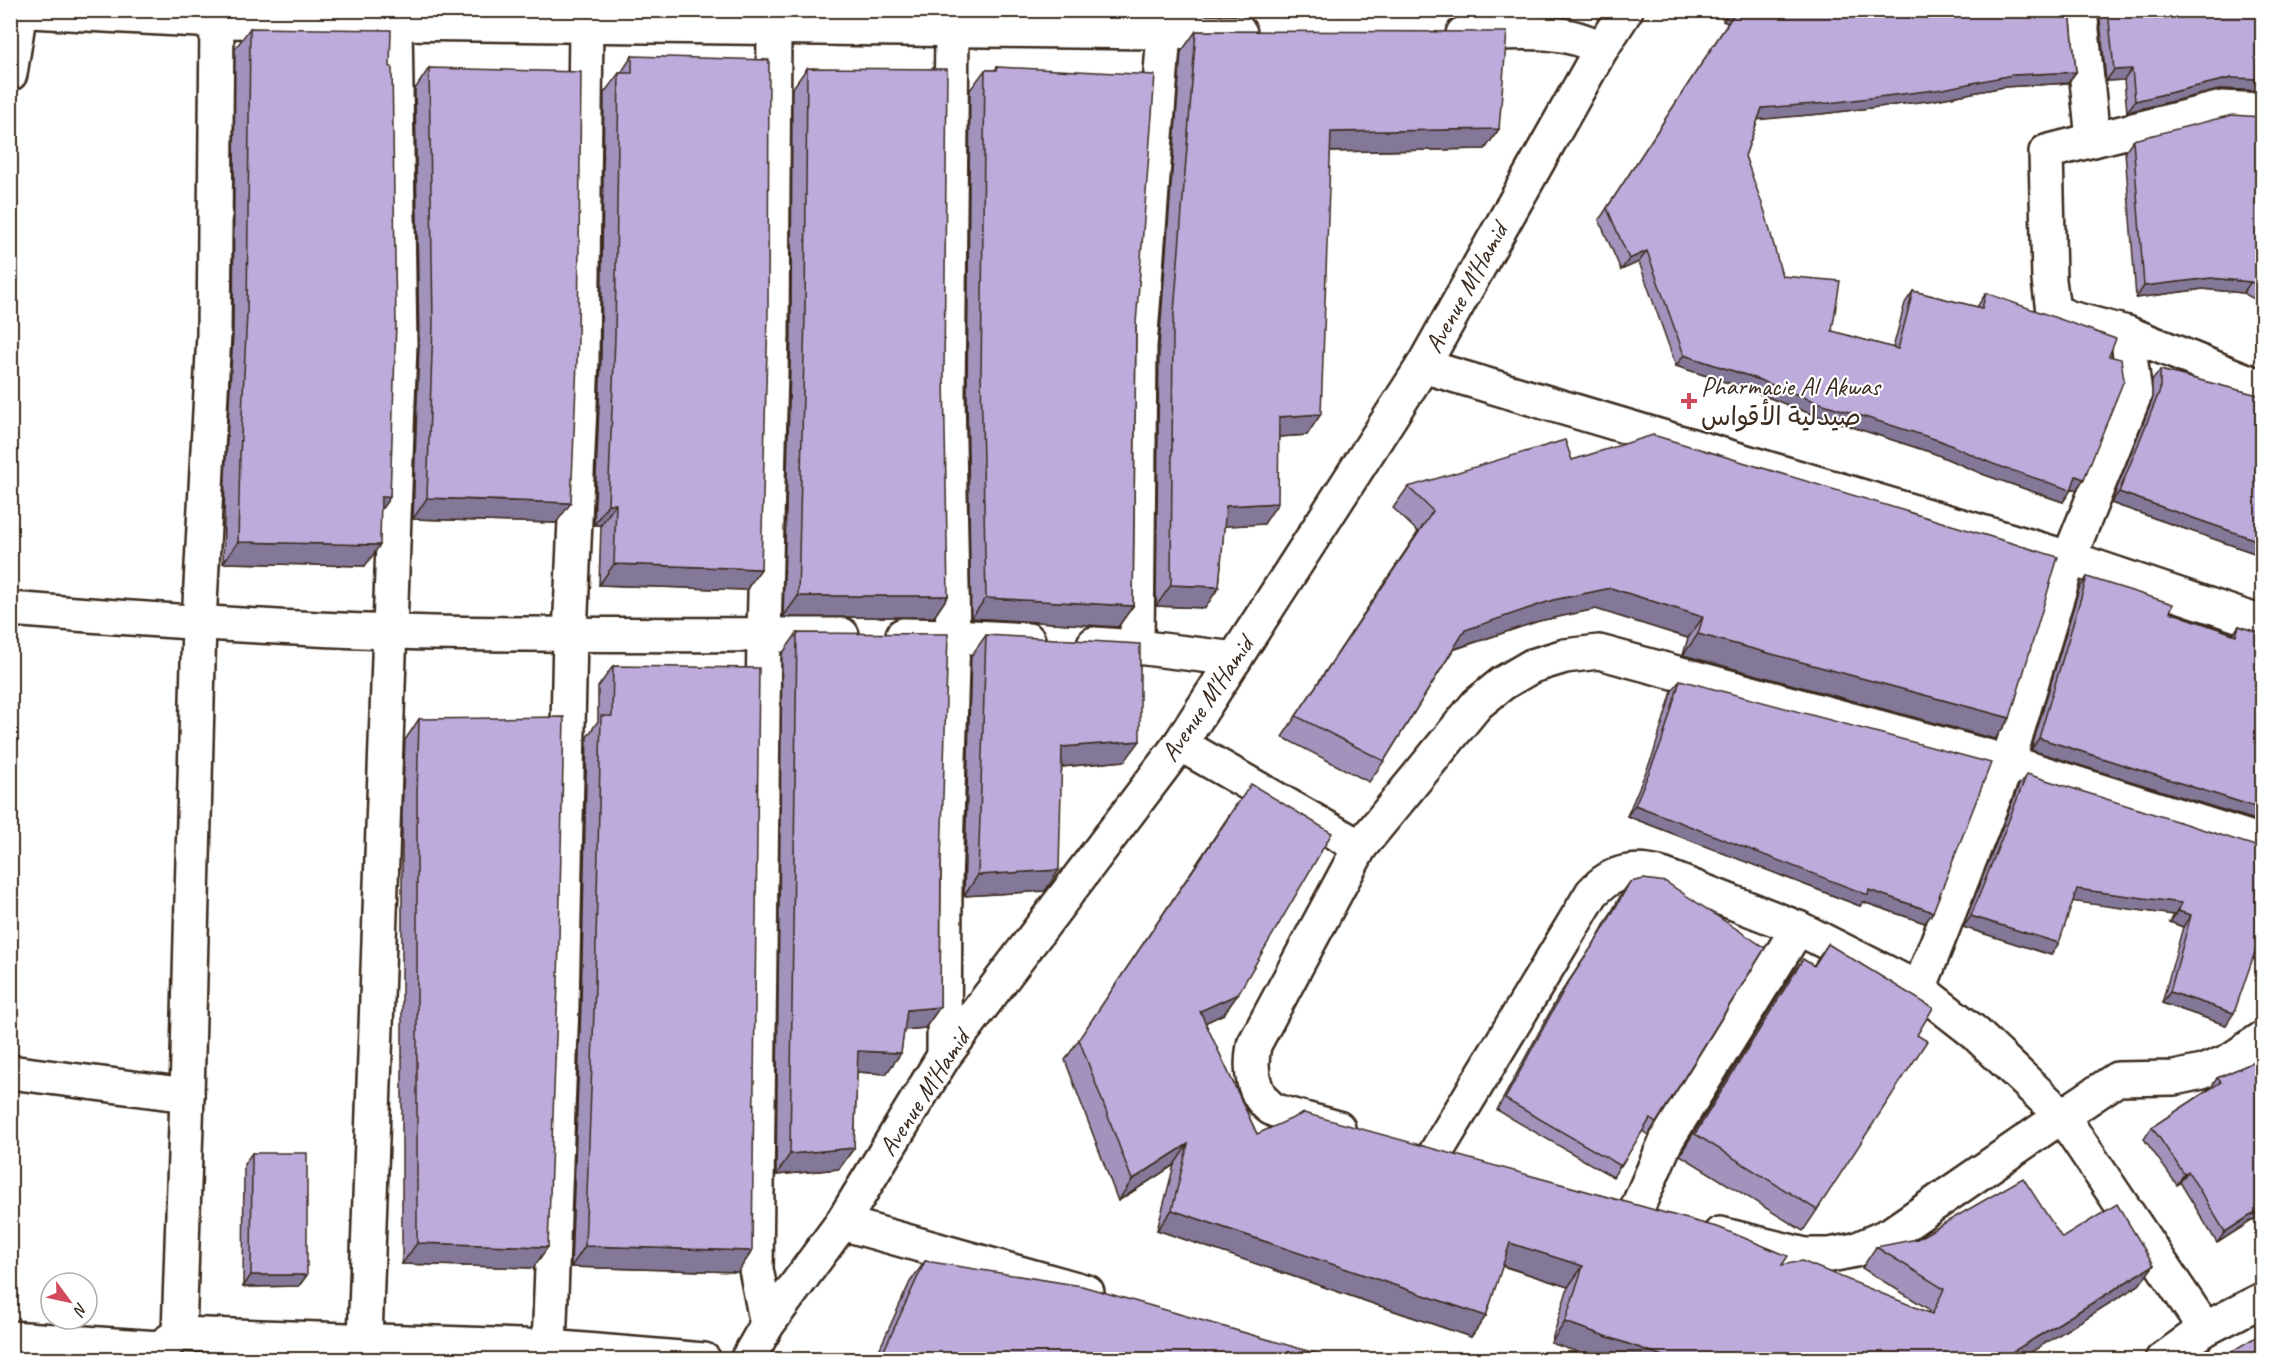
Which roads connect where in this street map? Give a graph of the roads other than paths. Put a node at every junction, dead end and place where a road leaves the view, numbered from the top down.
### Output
1 (12, 10) edge
2 (1626, 10) edge
3 (2080, 10) edge
4 (20, 11) edge
5 (837, 20) edge
6 (217, 21) junction
7 (395, 24) junction
8 (586, 26) junction
9 (774, 28) junction
10 (952, 30) junction
11 (1164, 33) junction
12 (1272, 33) edge
13 (1439, 34) edge
14 (1601, 49) junction
15 (10, 74) edge
16 (2262, 110) edge
17 (2093, 140) junction
18 (2127, 333) junction
19 (1423, 366) junction
20 (2262, 387) edge
21 (2069, 558) junction
22 (10, 609) edge
23 (199, 623) junction
24 (2262, 623) edge
25 (391, 632) junction
26 (570, 634) junction
27 (764, 634) junction
28 (953, 636) junction
29 (1137, 647) junction
30 (1235, 659) junction
31 (1180, 744) junction
32 (2007, 762) junction
33 (2262, 842) edge
34 (1360, 847) junction
35 (1798, 928) junction
36 (1919, 989) junction
37 (2262, 1039) edge
38 (944, 1056) junction
39 (10, 1072) edge
40 (187, 1095) junction
41 (2062, 1116) junction
42 (1370, 1136) edge
43 (1402, 1145) edge
44 (1435, 1154) junction
45 (1468, 1164) edge
46 (1602, 1202) edge
47 (1636, 1211) junction
48 (842, 1223) junction
49 (2262, 1300) edge
50 (1116, 1301) edge
51 (767, 1325) junction
52 (2205, 1329) junction
53 (10, 1338) edge
54 (365, 1339) junction
55 (165, 1347) edge
56 (549, 1347) junction
57 (704, 1359) edge
58 (747, 1359) edge
59 (2162, 1359) edge

1 - 4 street
2 - 14 street, Avenue M'Hamid
3 - 17 street
4 - 6 street
4 - 15 street
5 - 9 street
5 - 10 street
6 - 7 street
6 - 23 street
7 - 8 street
7 - 25 street
8 - 9 street
8 - 26 street
9 - 27 street
10 - 11 street
10 - 28 street
11 - 12 street
11 - 29 street
13 - 14 street
14 - 19 street, Avenue M'Hamid
16 - 17 street
17 - 18 street
18 - 20 street
18 - 21 street
19 - 21 street
19 - 30 street, Avenue M'Hamid
21 - 24 street
21 - 32 street
22 - 23 street
23 - 25 street
23 - 40 street
25 - 26 street
25 - 54 street
26 - 27 street
26 - 56 street
27 - 28 street
27 - 51 street
28 - 29 street
28 - 38 street
29 - 30 street
30 - 31 street, Avenue M'Hamid
31 - 34 street
31 - 38 street, Avenue M'Hamid
32 - 33 street
32 - 34 street
32 - 36 street
34 - 42 street
35 - 36 street
35 - 44 street
35 - 47 street
36 - 41 street
37 - 41 street
38 - 48 street, Avenue M'Hamid
39 - 40 street
40 - 55 street
41 - 47 street
41 - 52 street
43 - 44 street
44 - 45 street
46 - 47 street
48 - 50 street
48 - 51 street, Avenue M'Hamid
49 - 52 street
51 - 58 street, Avenue M'Hamid
52 - 59 street
53 - 55 street
54 - 55 street
54 - 56 street
56 - 57 street

